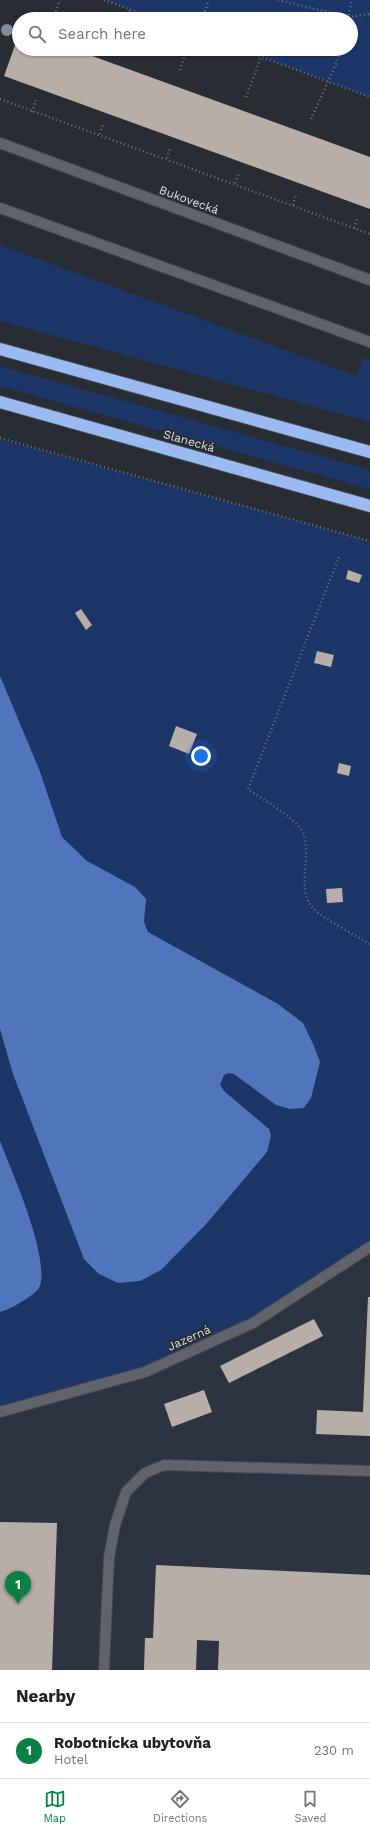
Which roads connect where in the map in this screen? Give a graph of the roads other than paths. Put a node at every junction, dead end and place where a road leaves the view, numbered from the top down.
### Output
1 (0, 143) edge
2 (0, 208) edge
3 (370, 280) edge
4 (370, 342) edge
5 (0, 349) edge
6 (0, 402) edge
7 (370, 452) edge
8 (370, 506) edge
9 (370, 1247) edge
10 (0, 1412) edge
11 (370, 1471) edge
12 (104, 1670) edge

1 - 3 street, Bukovecká
2 - 4 street
5 - 7 highway
6 - 8 highway, Slanecká
9 - 10 street, Jazerná
11 - 12 street

